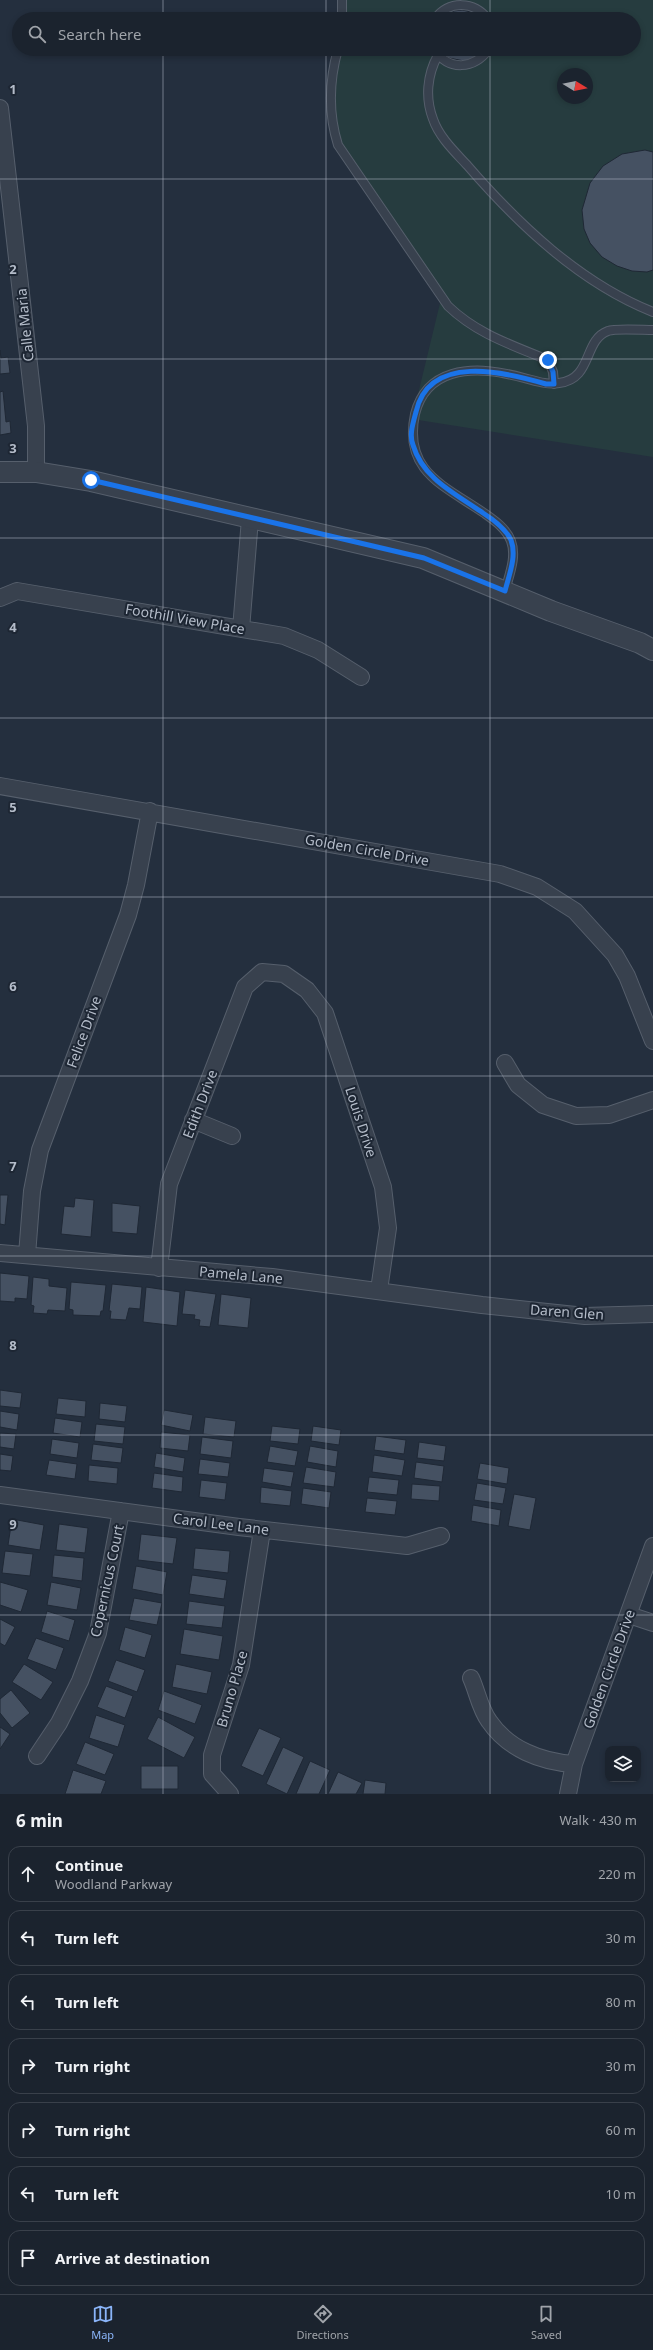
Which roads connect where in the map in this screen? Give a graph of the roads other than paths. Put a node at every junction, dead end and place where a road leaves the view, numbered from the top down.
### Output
1 (342, 0) edge
2 (342, 12) edge
3 (441, 12) edge
4 (483, 12) edge
5 (336, 56) edge
6 (435, 56) edge
7 (440, 56) edge
8 (482, 56) edge
9 (0, 108) edge
10 (653, 312) edge
11 (653, 330) edge
12 (554, 384) junction
13 (0, 472) edge
14 (36, 472) junction
15 (250, 518) junction
16 (505, 591) junction
17 (0, 598) edge
18 (241, 629) junction
19 (653, 650) edge
20 (361, 677) dead end
21 (0, 786) edge
22 (150, 811) junction
23 (284, 974) joint
24 (653, 1041) edge
25 (506, 1063) dead end
26 (653, 1100) edge
27 (194, 1120) junction
28 (232, 1136) dead end
29 (0, 1253) edge
30 (27, 1255) junction
31 (159, 1268) junction
32 (379, 1290) junction
33 (482, 1305) joint
34 (653, 1314) edge
35 (0, 1495) edge
36 (121, 1511) junction
37 (262, 1530) junction
38 (441, 1536) dead end
39 (653, 1546) edge
40 (629, 1615) junction
41 (653, 1623) edge
42 (471, 1678) dead end
43 (37, 1756) dead end
44 (574, 1764) junction
45 (230, 1794) edge
46 (568, 1794) edge

1 - 2 lane
3 - 4 lane
5 - 12 lane
6 - 10 lane
7 - 8 lane
9 - 14 street, Calle Maria
11 - 12 lane
12 - 16 lane
13 - 14 street
14 - 15 street
15 - 16 street
15 - 18 street
16 - 19 street
17 - 18 street, Foothill View Place
18 - 20 street, Foothill View Place
21 - 22 street, Golden Circle Drive
22 - 24 street, Golden Circle Drive
22 - 30 street, Felice Drive
23 - 27 street, Edith Drive
23 - 32 street, Louis Drive
25 - 26 street
27 - 28 street
27 - 31 street, Edith Drive
29 - 30 street, Pamela Lane
30 - 31 street, Pamela Lane
31 - 32 street, Pamela Lane
32 - 33 street, Pamela Lane
33 - 34 street, Daren Glen
35 - 36 street, Carol Lee Lane
36 - 37 street, Carol Lee Lane
36 - 43 street, Copernicus Court
37 - 38 street, Carol Lee Lane
37 - 45 street, Bruno Place
39 - 40 street, Golden Circle Drive
40 - 41 street
40 - 44 street, Golden Circle Drive
42 - 44 street
44 - 46 street, Golden Circle Drive

